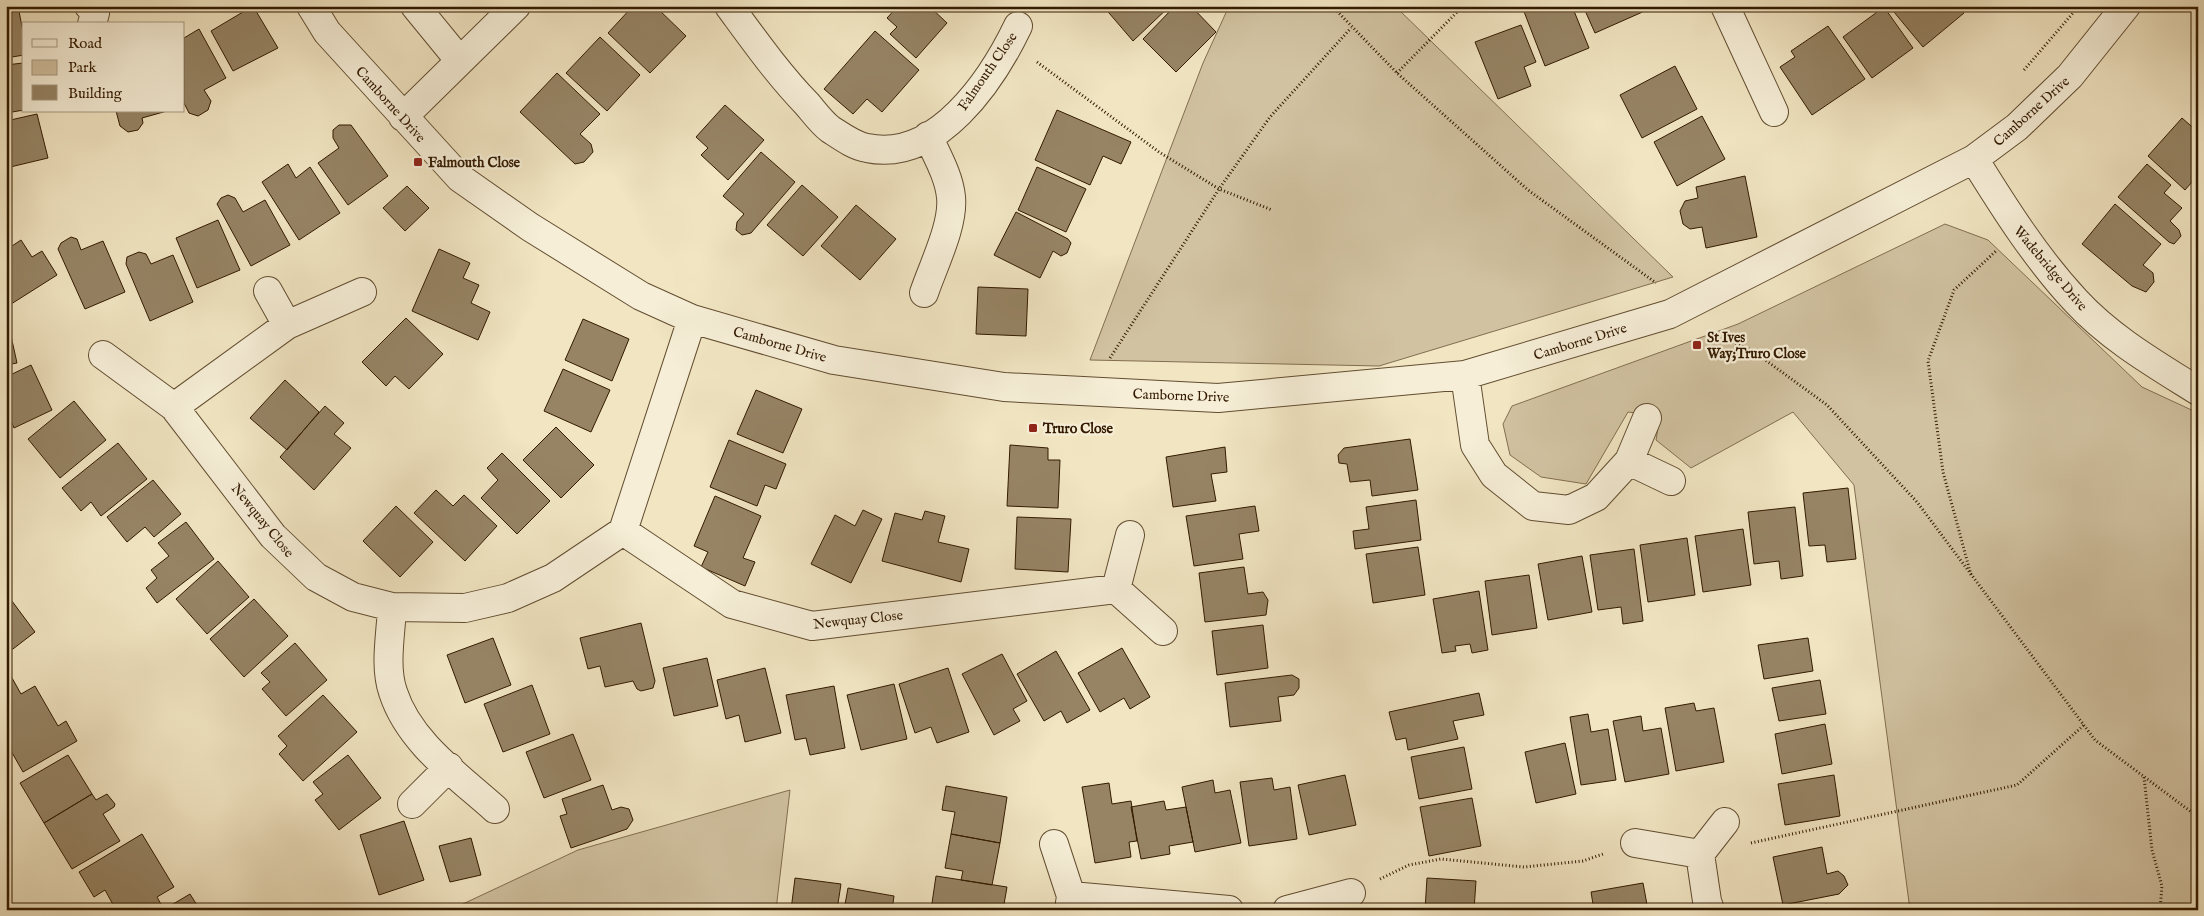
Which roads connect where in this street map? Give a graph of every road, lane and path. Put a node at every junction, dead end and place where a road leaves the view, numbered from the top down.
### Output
1 (311, 6) edge
2 (415, 6) edge
3 (516, 6) edge
4 (729, 6) edge
5 (1332, 6) edge
6 (1463, 6) edge
7 (2126, 6) edge
8 (1727, 7) edge
9 (1351, 28) junction
10 (1014, 34) joint
11 (460, 60) junction
12 (1397, 73) junction
13 (1774, 112) dead end
14 (403, 117) junction
15 (928, 136) junction
16 (1974, 159) junction
17 (1219, 189) junction
18 (1272, 210) dead end
19 (2018, 231) junction
20 (268, 291) dead end
21 (362, 292) dead end
22 (924, 293) dead end
23 (1670, 314) junction
24 (692, 319) junction
25 (287, 325) junction
26 (103, 355) dead end
27 (1465, 375) junction
28 (1089, 391) junction
29 (2198, 391) edge
30 (174, 406) junction
31 (1646, 418) dead end
32 (1629, 461) junction
33 (1671, 481) dead end
34 (624, 531) junction
35 (1130, 535) dead end
36 (1972, 577) junction
37 (1116, 589) junction
38 (392, 607) junction
39 (1163, 631) dead end
40 (2084, 725) junction
41 (449, 767) junction
42 (2144, 777) junction
43 (412, 804) dead end
44 (495, 809) dead end
45 (2198, 817) edge
46 (1725, 822) dead end
47 (1635, 843) joint
48 (1054, 844) dead end
49 (1700, 854) junction
50 (1351, 893) joint
51 (1070, 903) edge
52 (1229, 910) edge
53 (1286, 910) edge
54 (1710, 910) edge
55 (2160, 910) edge

1 - 14 street, Camborne Drive
2 - 11 street
3 - 11 street
4 - 15 street, Falmouth Close
5 - 9 path
6 - 12 path
7 - 16 street, Camborne Drive
8 - 13 street
9 - 12 path
9 - 17 path
10 - 15 street, Falmouth Close
10 - 17 path
11 - 14 street
12 - 23 path
14 - 24 street, Camborne Drive
15 - 22 street
16 - 19 street, Wadebridge Drive
16 - 23 street, Camborne Drive
17 - 18 path
17 - 28 path
19 - 29 street, Wadebridge Drive
19 - 36 path
20 - 25 street
21 - 25 street
23 - 27 street, Camborne Drive
23 - 36 path
24 - 28 street, Camborne Drive
24 - 34 street
25 - 30 street
26 - 30 street, Newquay Close
27 - 28 street, Camborne Drive
27 - 32 street
30 - 38 street, Newquay Close
31 - 32 street
32 - 33 street
34 - 37 street, Newquay Close
34 - 38 street, Newquay Close
35 - 37 street
36 - 40 path
37 - 39 street
38 - 41 street
40 - 42 path
40 - 49 path
41 - 43 street
41 - 44 street
42 - 45 path
42 - 55 path
46 - 49 street
47 - 49 street
47 - 50 path
48 - 51 street
49 - 54 street
50 - 53 street
51 - 52 street

